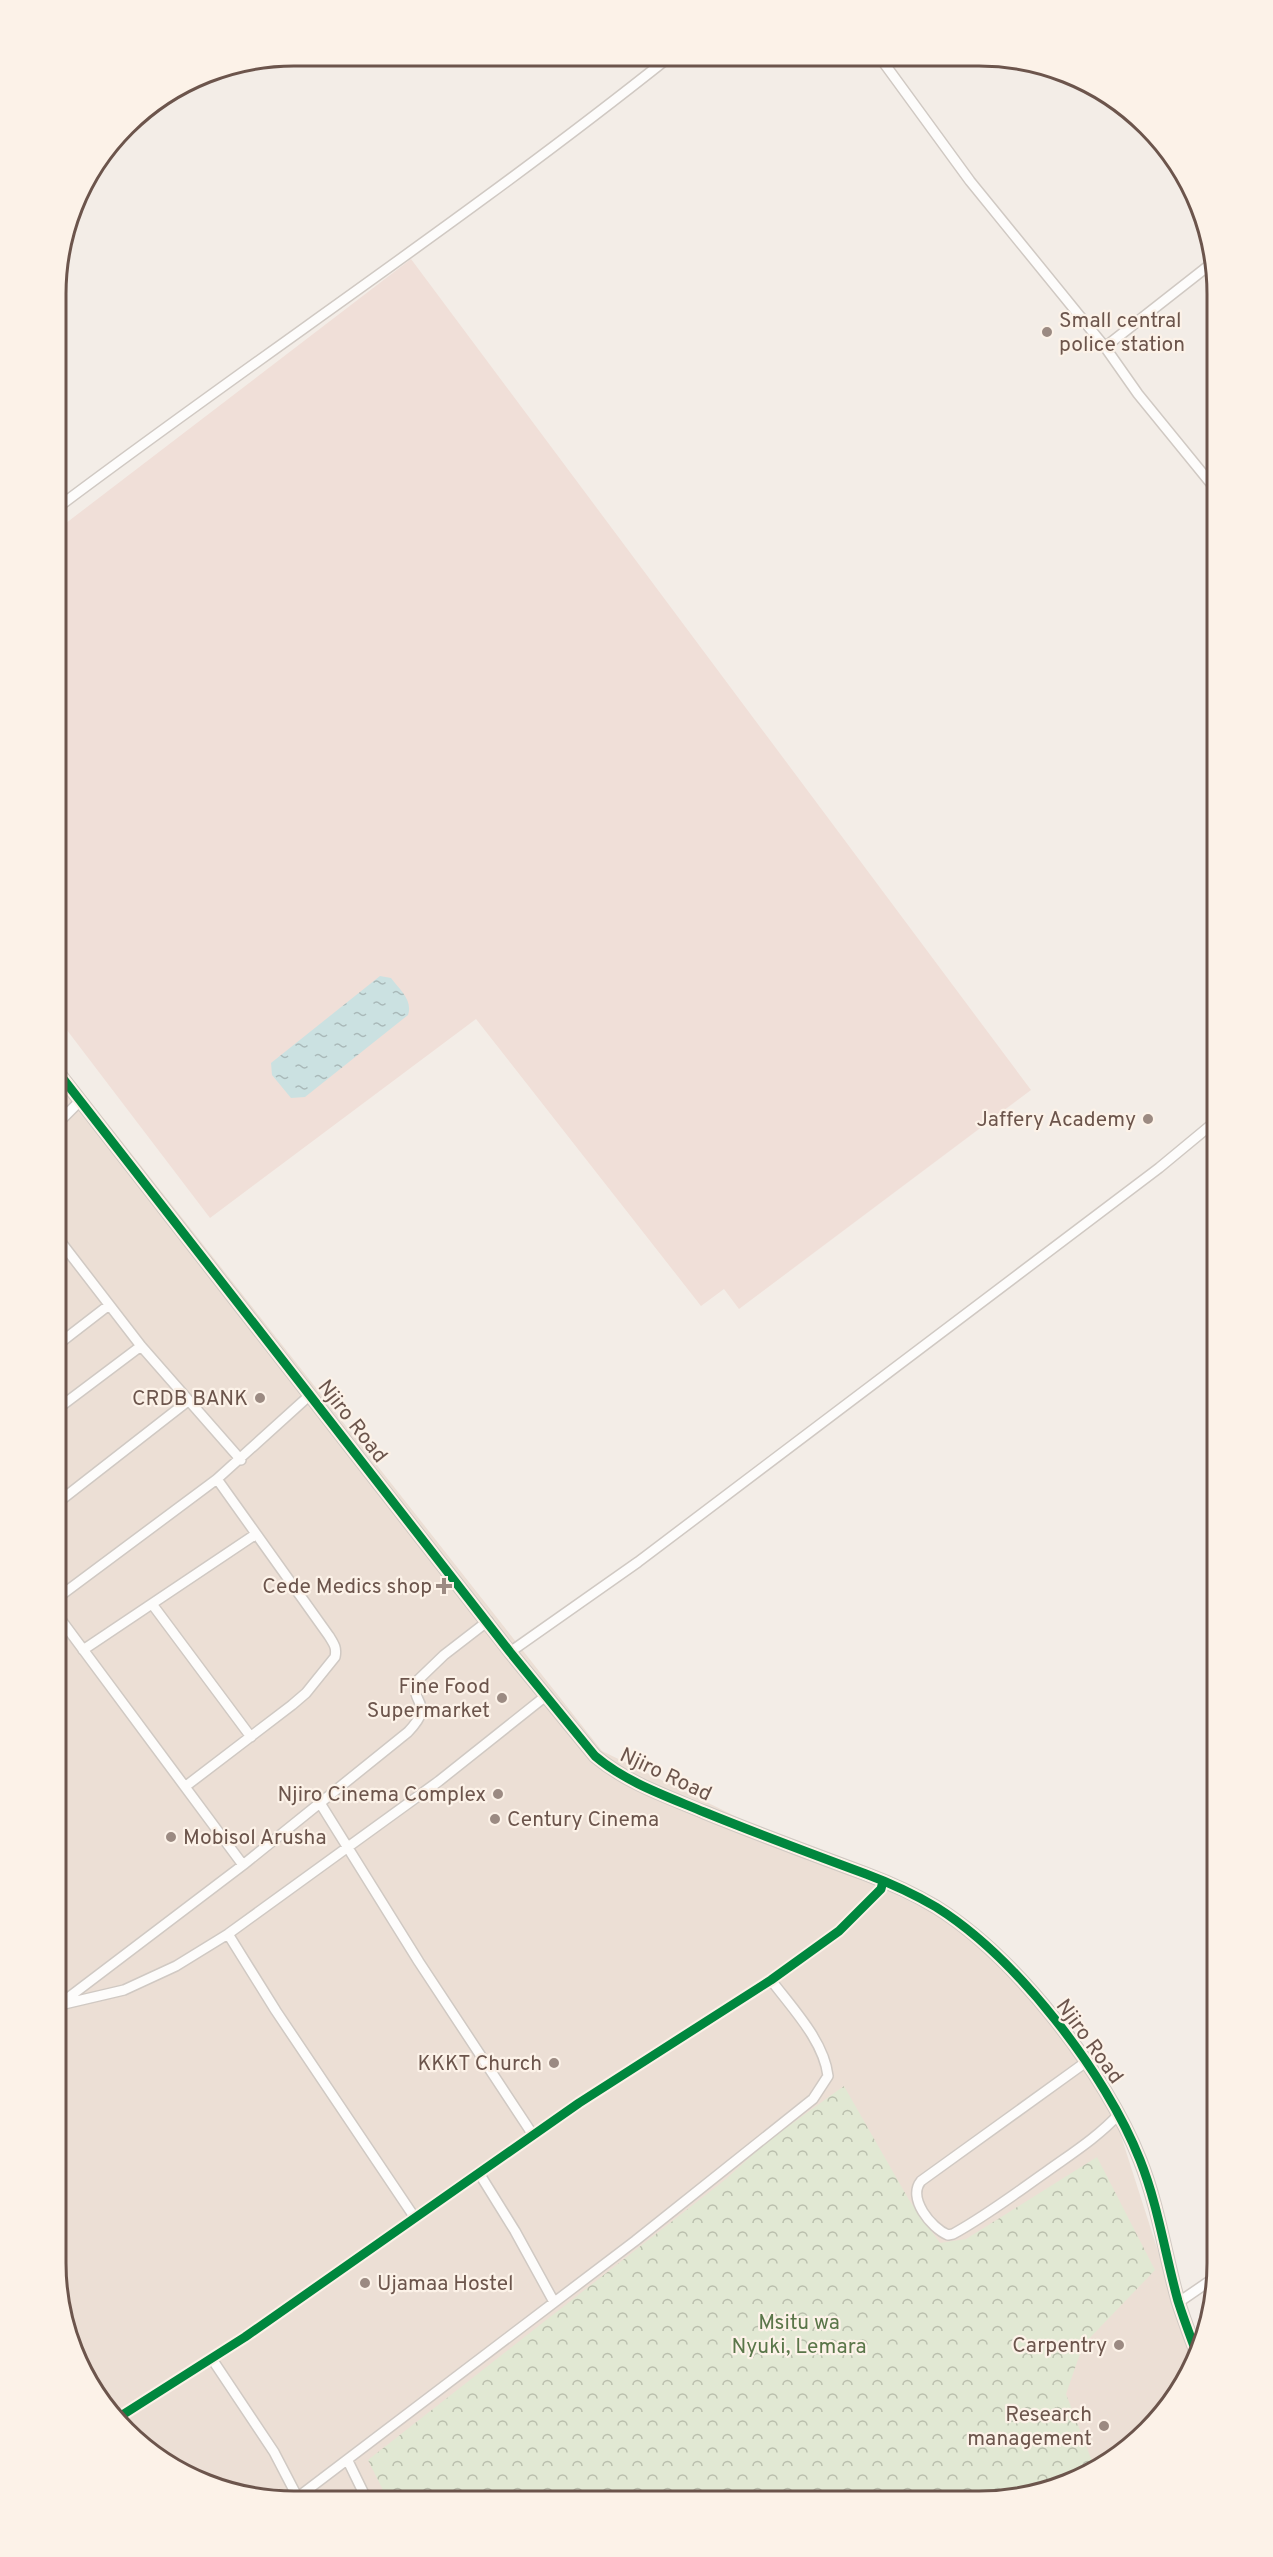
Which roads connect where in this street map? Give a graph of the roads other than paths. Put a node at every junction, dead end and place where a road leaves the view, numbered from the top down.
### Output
1 (658, 66) edge
2 (885, 66) edge
3 (1206, 268) edge
4 (1105, 347) junction
5 (1207, 479) edge
6 (66, 501) edge
7 (66, 1083) edge
8 (80, 1101) junction
9 (66, 1115) edge
10 (1207, 1128) edge
11 (66, 1250) edge
12 (109, 1305) junction
13 (66, 1338) edge
14 (141, 1346) junction
15 (310, 1395) junction
16 (188, 1401) junction
17 (66, 1402) edge
18 (241, 1460) junction
19 (217, 1479) junction
20 (66, 1496) edge
21 (256, 1534) junction
22 (66, 1592) edge
23 (152, 1604) junction
24 (488, 1622) junction
25 (66, 1627) edge
26 (83, 1650) junction
27 (510, 1652) junction
28 (547, 1695) junction
29 (251, 1737) junction
30 (186, 1786) junction
31 (320, 1803) junction
32 (347, 1847) junction
33 (243, 1865) junction
34 (883, 1881) junction
35 (228, 1934) junction
36 (771, 1980) junction
37 (66, 1999) edge
38 (66, 2004) edge
39 (1086, 2062) junction
40 (1119, 2114) junction
41 (533, 2135) junction
42 (479, 2173) junction
43 (415, 2218) junction
44 (1206, 2283) edge
45 (554, 2302) junction
46 (1179, 2302) junction
47 (1193, 2342) edge
48 (212, 2359) junction
49 (123, 2413) edge
50 (348, 2461) junction
51 (294, 2491) edge
52 (307, 2491) edge
53 (363, 2491) edge

1 - 6 street
2 - 4 street
3 - 4 street
4 - 5 street
7 - 8 street, Njiro Road
8 - 9 street
8 - 15 street, Njiro Road
10 - 27 street
11 - 12 street
12 - 13 street
12 - 14 street
14 - 16 street
14 - 17 street
15 - 18 street
15 - 24 street, Njiro Road
16 - 18 street
16 - 20 street
18 - 19 street
19 - 21 street
19 - 22 street
21 - 23 street
21 - 29 street
23 - 26 street
23 - 29 street
24 - 27 street, Njiro Road
24 - 31 street
25 - 26 street
26 - 30 street
27 - 28 street, Njiro Road
28 - 32 street
28 - 34 street, Njiro Road
29 - 30 street
30 - 33 street
31 - 32 street
31 - 33 street
32 - 35 street
32 - 41 street
33 - 37 street
34 - 36 street
34 - 39 street, Njiro Road
35 - 38 street
35 - 43 street
36 - 41 street
36 - 45 street
39 - 40 street, Njiro Road
39 - 40 street
40 - 46 street, Njiro Road
41 - 42 street
42 - 43 street
42 - 45 street
43 - 48 street
44 - 46 street
45 - 50 street
46 - 47 street, Njiro Road
48 - 49 street
48 - 51 street
50 - 52 street
50 - 53 street

